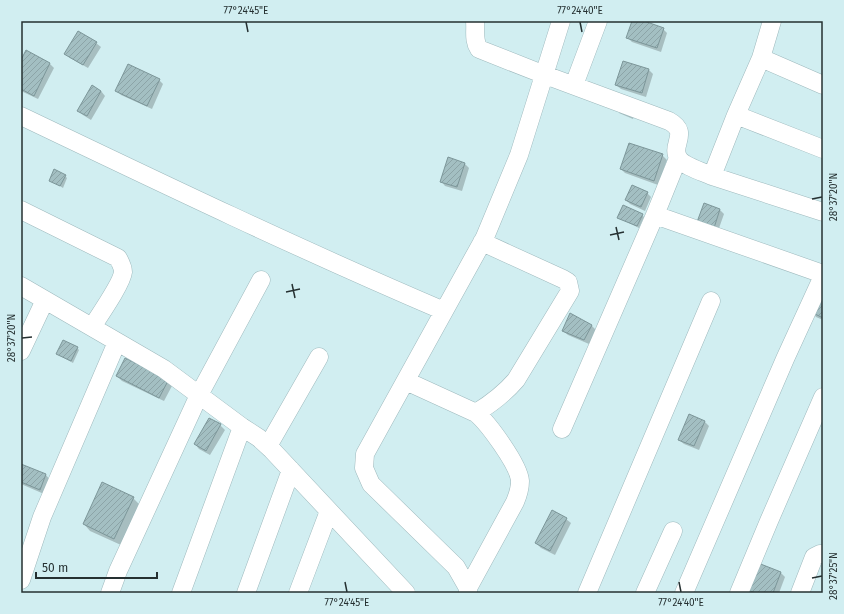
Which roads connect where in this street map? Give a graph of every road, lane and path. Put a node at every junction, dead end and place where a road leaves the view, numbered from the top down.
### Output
1 (475, 21) edge
2 (561, 21) edge
3 (598, 21) edge
4 (772, 21) edge
5 (761, 58) junction
6 (545, 75) junction
7 (574, 85) junction
8 (823, 86) edge
9 (736, 115) junction
10 (21, 116) edge
11 (823, 149) edge
12 (678, 158) junction
13 (712, 176) junction
14 (21, 210) edge
15 (823, 212) edge
16 (655, 215) junction
17 (482, 242) junction
18 (823, 275) edge
19 (260, 280) dead end
20 (21, 286) edge
21 (45, 300) junction
22 (711, 301) dead end
23 (444, 311) junction
24 (92, 327) junction
25 (117, 342) junction
26 (21, 352) edge
27 (319, 357) dead end
28 (406, 381) junction
29 (200, 395) junction
30 (823, 397) edge
31 (476, 413) junction
32 (242, 427) junction
33 (562, 428) dead end
34 (268, 446) junction
35 (291, 470) junction
36 (329, 511) junction
37 (673, 531) dead end
38 (822, 549) edge
39 (21, 580) edge
40 (468, 590) edge
41 (110, 593) edge
42 (181, 593) edge
43 (246, 593) edge
44 (298, 593) edge
45 (406, 593) edge
46 (587, 593) edge
47 (644, 593) edge
48 (684, 593) edge
49 (739, 593) edge
50 (800, 593) edge

1 - 6 street
2 - 6 street
3 - 7 street
4 - 5 street
5 - 8 street
5 - 9 street
6 - 7 street
6 - 17 street
7 - 12 street
9 - 11 street
9 - 13 street
10 - 23 street
12 - 13 street
12 - 16 street
13 - 15 street
14 - 24 street
16 - 18 street
16 - 33 street
17 - 23 street
17 - 31 street
18 - 48 street
19 - 29 street
20 - 21 street
21 - 24 street
21 - 26 street
22 - 46 street
23 - 28 street
24 - 25 street
25 - 29 street
25 - 39 street
27 - 34 street
28 - 31 street
28 - 40 street
29 - 32 street
29 - 41 street
30 - 49 street
31 - 40 street
32 - 34 street
32 - 42 street
34 - 35 street
35 - 36 street
35 - 43 street
36 - 44 street
36 - 45 street
37 - 47 street
38 - 50 street

